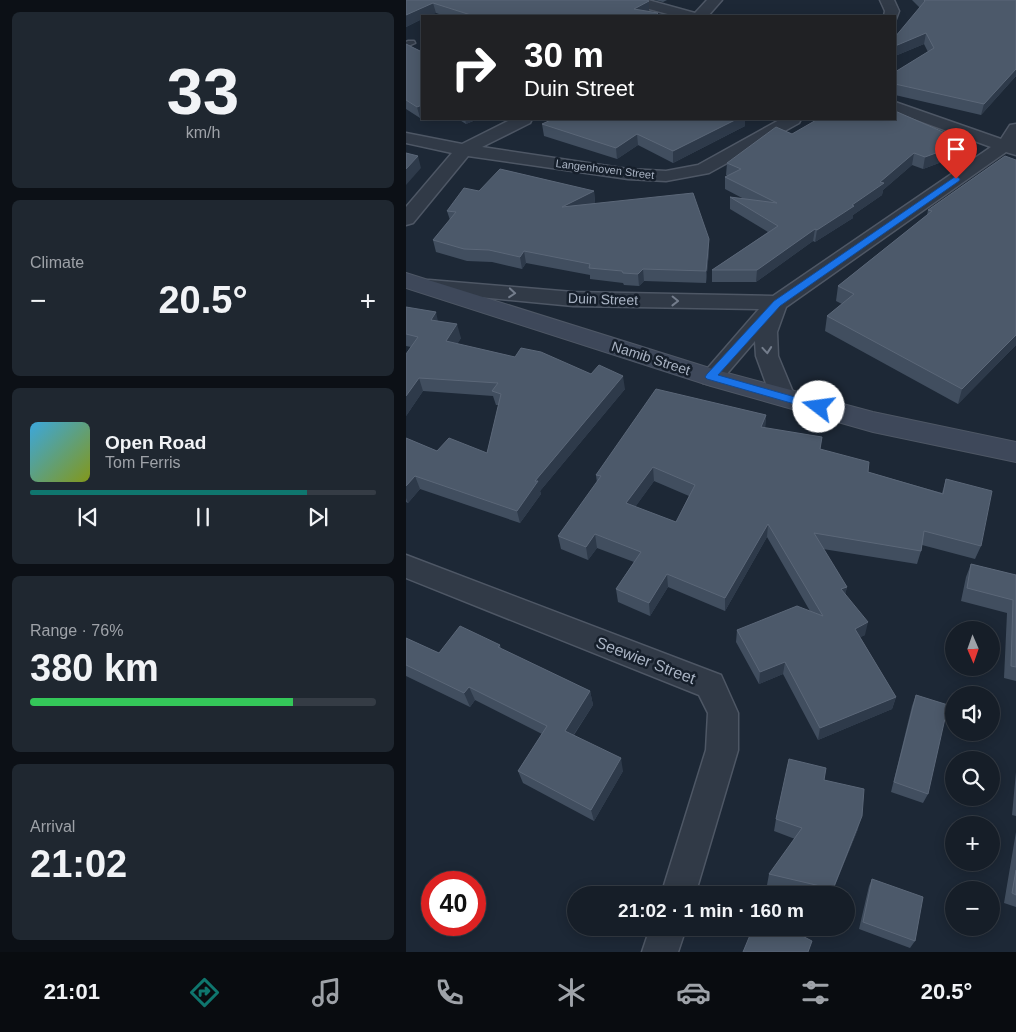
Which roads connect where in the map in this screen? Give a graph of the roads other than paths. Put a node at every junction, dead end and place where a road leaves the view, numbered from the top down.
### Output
1 (632, 0) edge
2 (715, 0) edge
3 (887, 0) edge
4 (686, 15) edge
5 (701, 15) edge
6 (891, 15) edge
7 (896, 107) edge
8 (522, 120) edge
9 (791, 120) edge
10 (406, 138) edge
11 (1012, 141) edge
12 (464, 150) junction
13 (406, 219) edge
14 (406, 280) edge
15 (429, 286) junction
16 (777, 304) junction
17 (711, 377) junction
18 (783, 397) junction
19 (1016, 452) edge
20 (406, 566) edge
21 (681, 886) edge
22 (665, 936) edge
23 (660, 952) edge

1 - 4 street
2 - 5 street
3 - 6 street
7 - 11 street
8 - 12 street
9 - 12 street, Langenhoven Street
10 - 12 street, Langenhoven Street
11 - 16 street
12 - 13 street
14 - 15 street, Namib Street
15 -> 16 street, Duin Street
15 - 17 street, Namib Street
16 - 17 street
16 -> 18 street
17 - 18 street, Namib Street
18 - 19 street, Namib Street
20 - 21 street, Seewier Street
22 - 23 street

